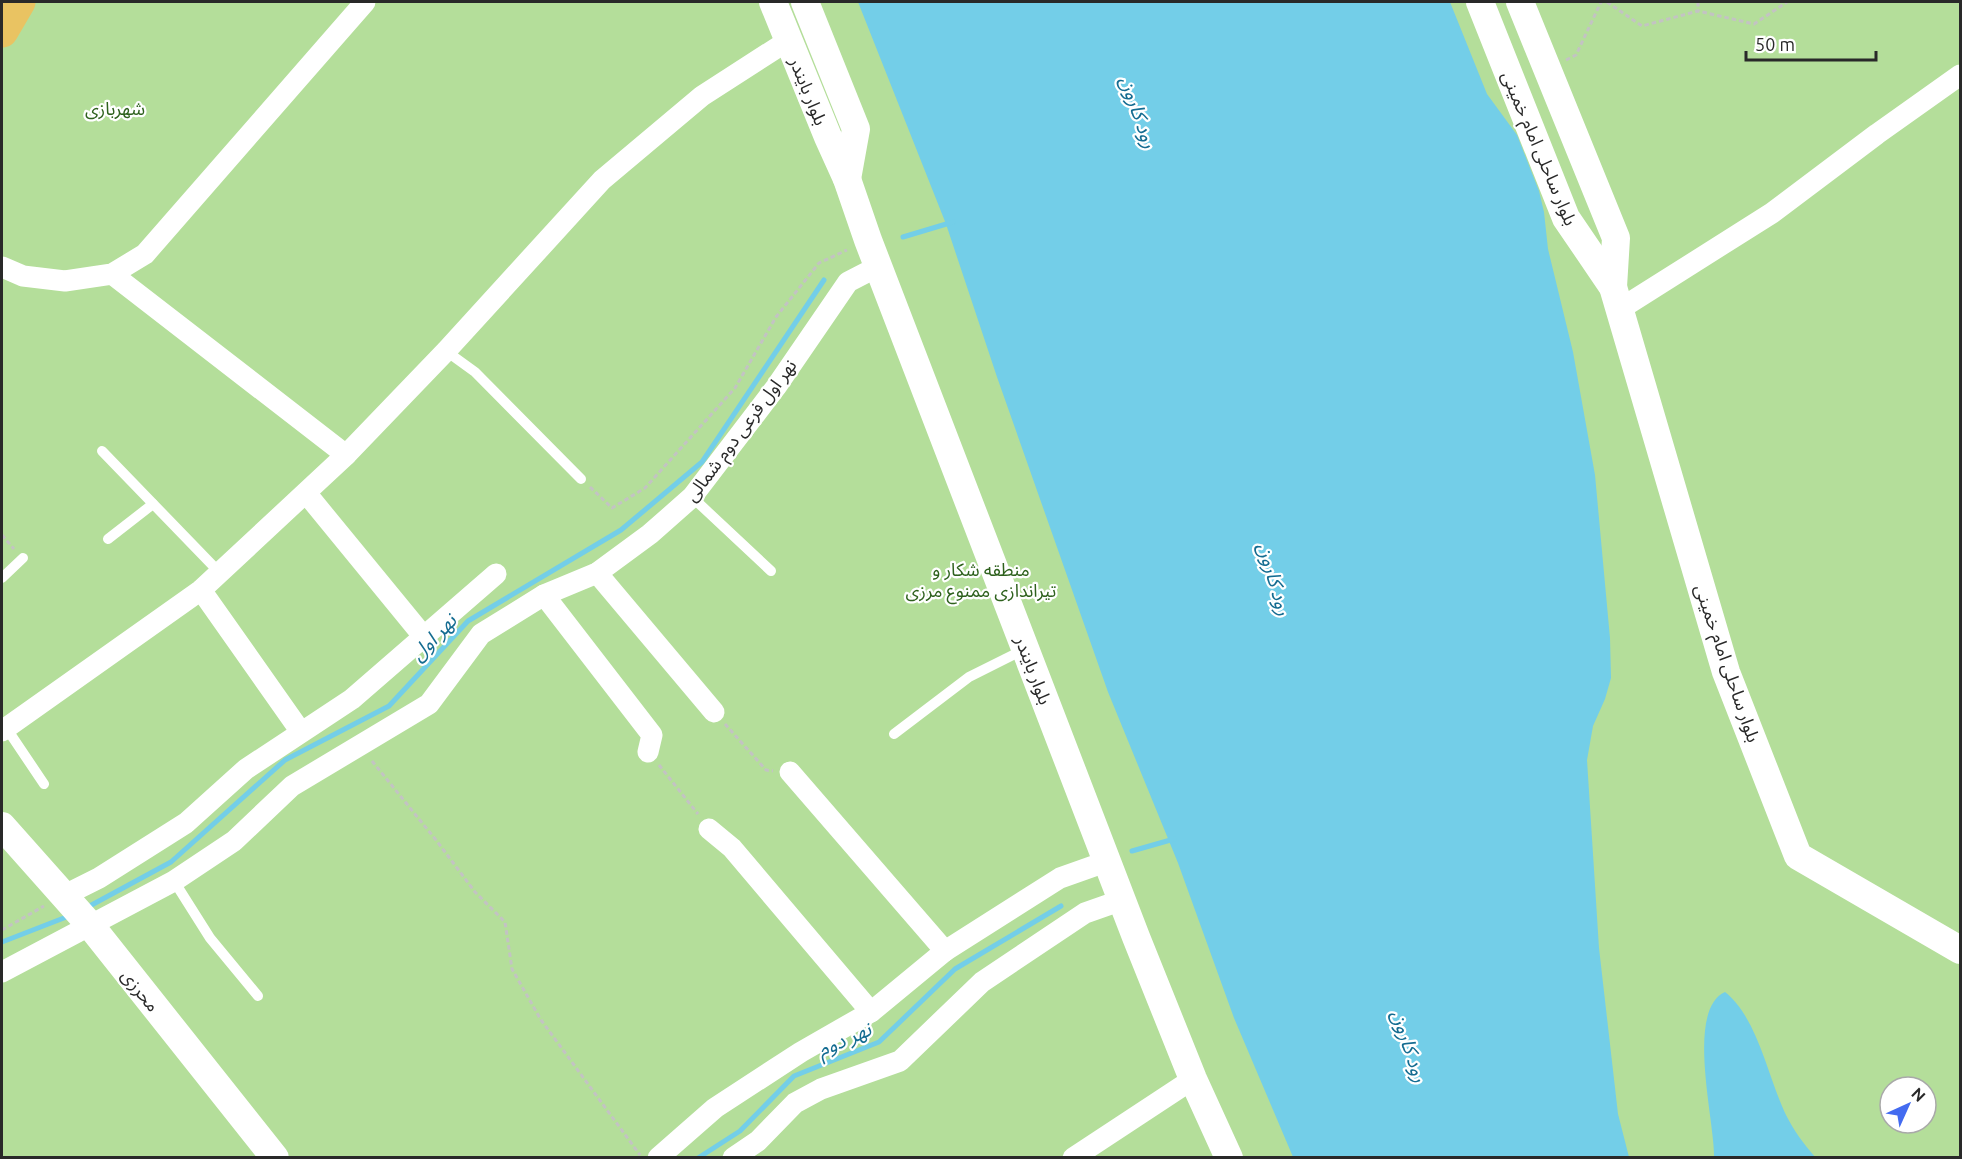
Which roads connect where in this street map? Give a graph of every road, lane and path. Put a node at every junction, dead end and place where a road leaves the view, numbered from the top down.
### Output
1 (19, 2) edge
2 (365, 2) edge
3 (773, 2) edge
4 (805, 2) edge
5 (1480, 2) edge
6 (1520, 2) edge
7 (1601, 2) edge
8 (1607, 2) edge
9 (1698, 2) edge
10 (1786, 2) edge
11 (1698, 11) junction
12 (2, 31) edge
13 (789, 39) junction
14 (1547, 68) junction
15 (1960, 75) edge
16 (847, 179) junction
17 (868, 240) junction
18 (879, 266) junction
19 (2, 267) edge
20 (111, 274) junction
21 (1617, 298) junction
22 (446, 351) junction
23 (102, 451) dead end
24 (346, 455) junction
25 (581, 478) joint
26 (306, 493) junction
27 (692, 496) junction
28 (153, 504) junction
29 (2, 535) edge
30 (108, 539) dead end
31 (23, 558) joint
32 (771, 571) dead end
33 (220, 573) junction
34 (597, 573) junction
35 (496, 574) dead end
36 (2, 578) edge
37 (201, 590) junction
38 (544, 595) junction
39 (424, 637) junction
40 (1026, 648) junction
41 (714, 712) joint
42 (3, 727) edge
43 (301, 732) junction
44 (894, 734) dead end
45 (360, 745) junction
46 (648, 752) joint
47 (790, 772) joint
48 (44, 784) dead end
49 (2, 826) edge
50 (709, 829) joint
51 (1108, 861) junction
52 (174, 881) junction
53 (1122, 900) junction
54 (77, 911) junction
55 (2, 930) edge
56 (1960, 950) edge
57 (945, 951) junction
58 (2, 972) edge
59 (258, 996) dead end
60 (871, 1012) junction
61 (1193, 1079) junction
62 (275, 1158) edge
63 (642, 1158) edge
64 (658, 1158) edge
65 (733, 1158) edge
66 (1072, 1158) edge
67 (1229, 1158) edge

1 - 12 main road
2 - 20 street
3 - 13 street, بلوار بایندر
4 - 16 street, بلوار بایندر
5 - 21 street, بلوار ساحلی امام خمینی
6 - 14 street, بلوار ساحلی امام خمینی
7 - 14 path
8 - 11 path
9 - 11 path
10 - 11 path
13 - 16 street, بلوار بایندر
13 - 22 street
14 - 21 street, بلوار ساحلی امام خمینی
15 - 21 street
16 - 17 street, بلوار بایندر
17 - 18 street, بلوار بایندر
17 - 25 path
18 - 27 street, نهر اول فرعی دوم شمالی
18 - 40 street, بلوار بایندر
19 - 20 street
20 - 24 street
21 - 56 street, بلوار ساحلی امام خمینی
22 - 24 street
22 - 25 lane
23 - 28 lane
24 - 26 street
26 - 33 street
26 - 39 street
27 - 32 lane
27 - 34 street, نهر اول فرعی دوم شمالی
28 - 30 lane
28 - 33 lane
29 - 31 path
31 - 36 lane
33 - 37 street
34 - 38 street, نهر اول فرعی دوم شمالی
34 - 41 street
35 - 39 street
37 - 42 street
37 - 43 street
38 - 45 street, نهر اول فرعی دوم شمالی
38 - 46 street
39 - 43 street
40 - 44 lane
40 - 51 street, بلوار بایندر
41 - 47 path
42 - 48 lane
43 - 54 street
45 - 52 street, نهر اول فرعی دوم شمالی
45 - 63 path
46 - 50 path
47 - 57 street
49 - 54 street, محرزی
50 - 60 street
51 - 53 street, بلوار بایندر
51 - 57 street
52 - 54 street, نهر اول فرعی دوم شمالی
52 - 59 lane
53 - 61 street, بلوار بایندر
53 - 65 street
54 - 55 path
54 - 58 street
54 - 62 street, محرزی
57 - 60 street
60 - 64 street
61 - 66 street
61 - 67 street, بلوار بایندر

